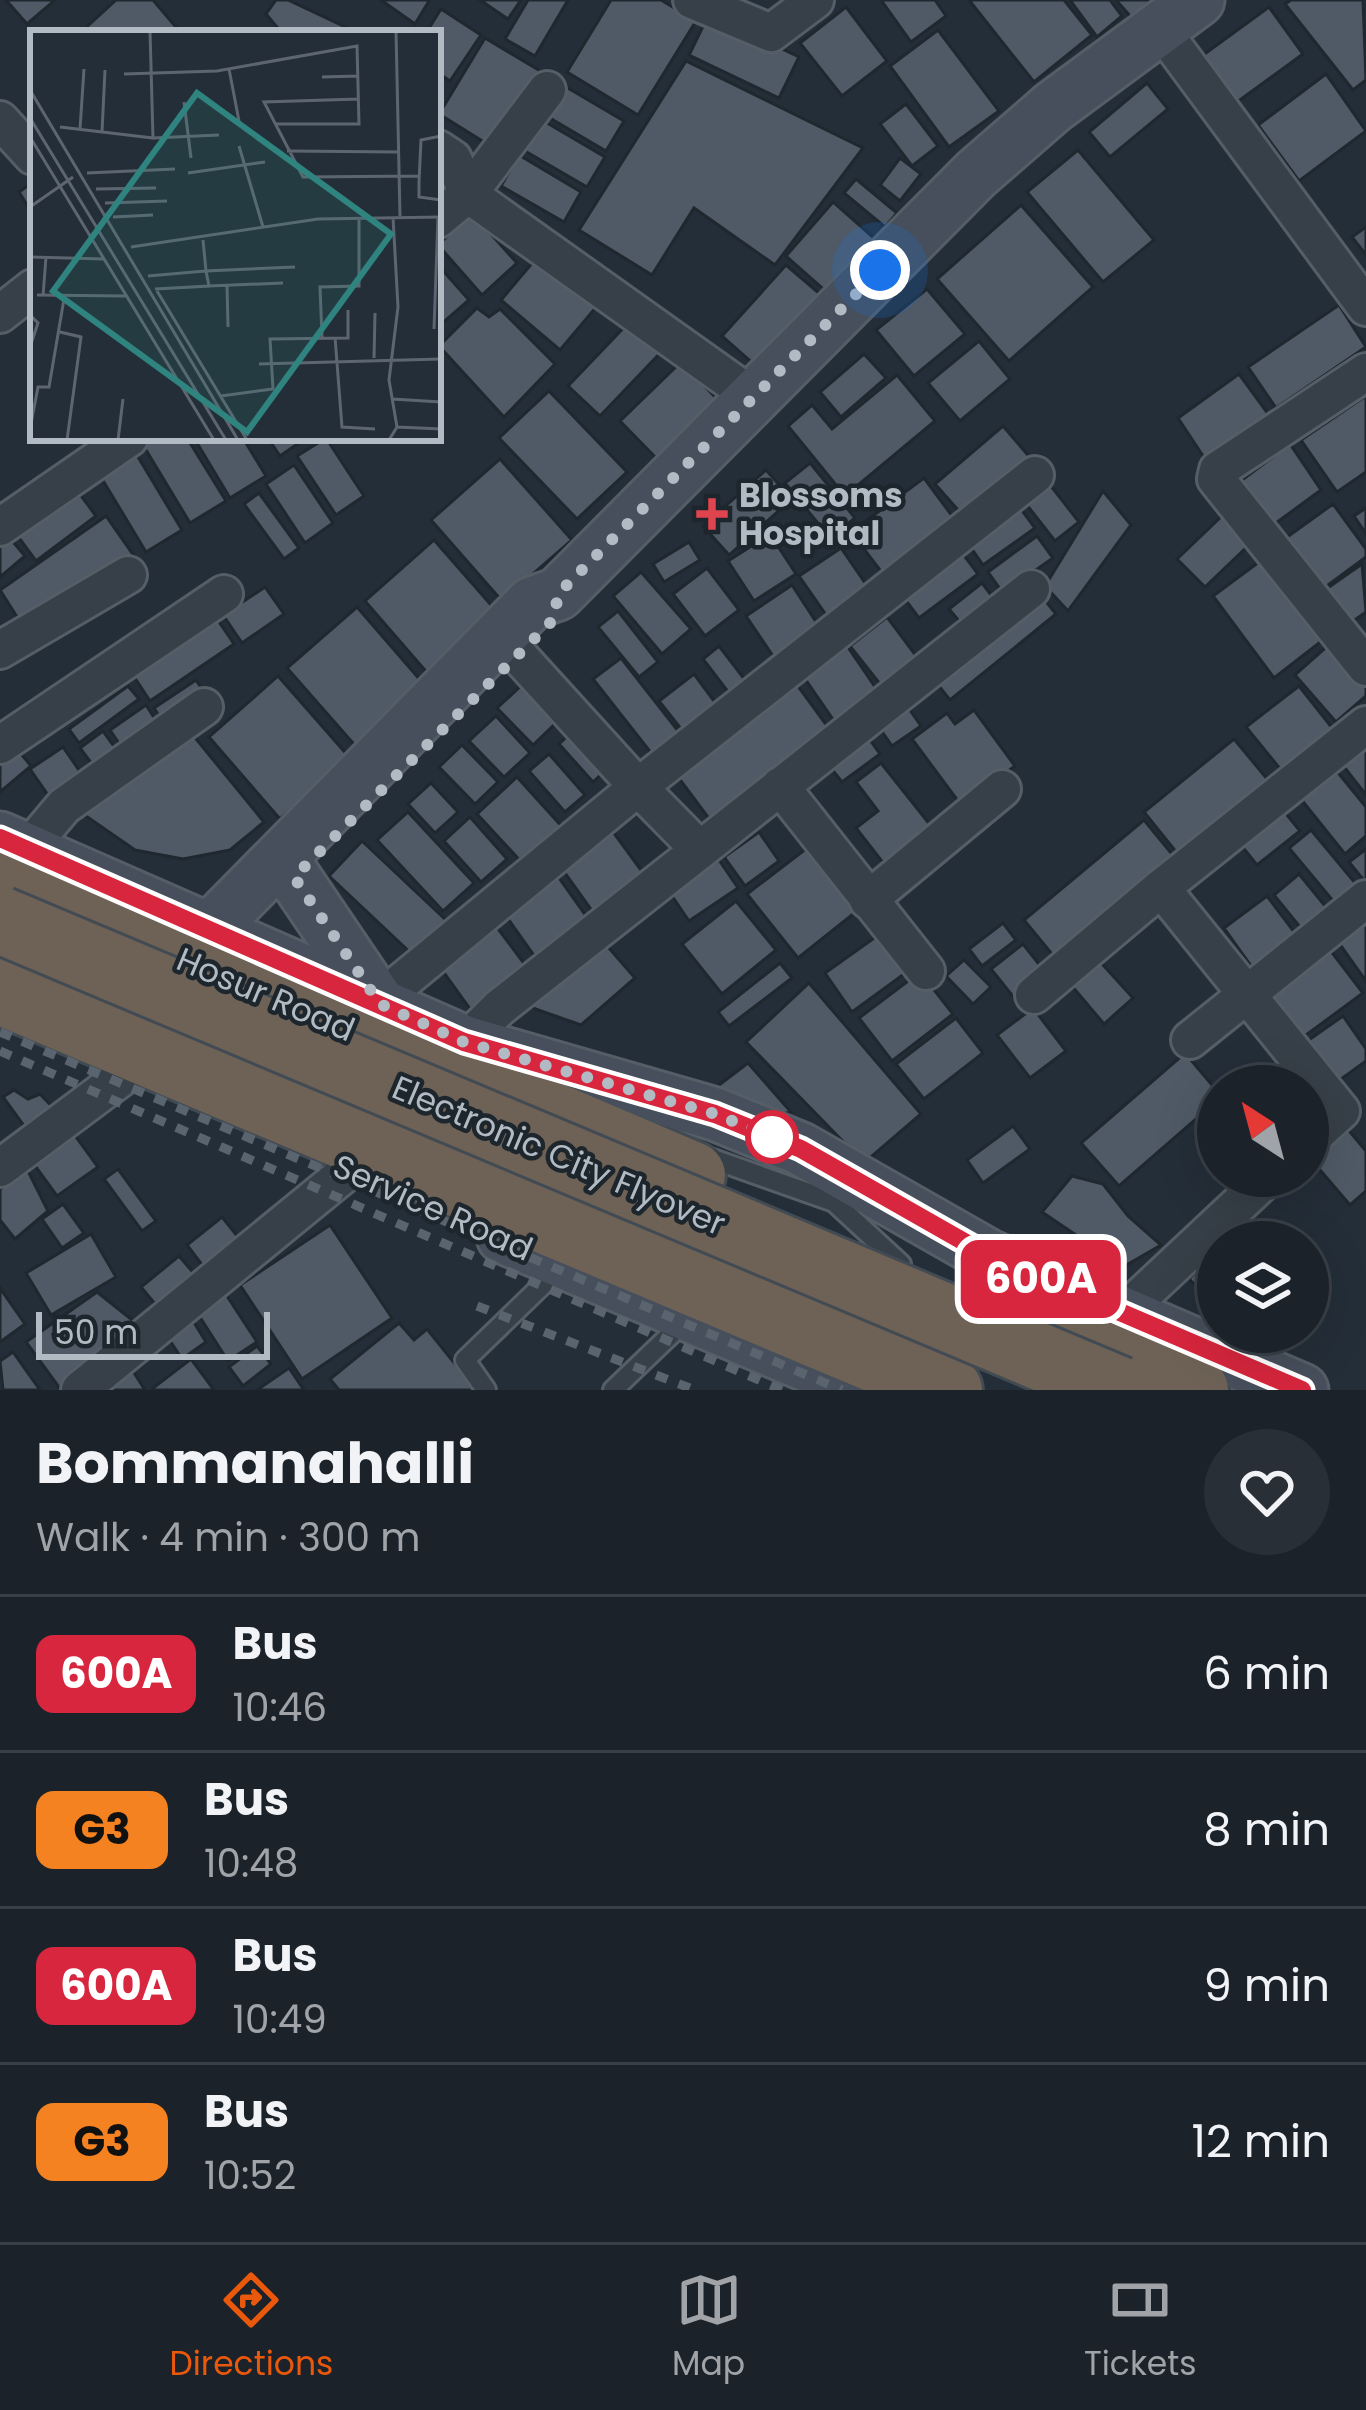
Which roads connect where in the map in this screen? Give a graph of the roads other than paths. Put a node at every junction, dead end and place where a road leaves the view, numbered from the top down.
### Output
1 (692, 0) edge
2 (815, 0) edge
3 (1179, 14) edge
4 (547, 90) dead end
5 (0, 120) edge
6 (441, 151) edge
7 (30, 153) edge
8 (468, 194) junction
9 (441, 216) edge
10 (30, 290) edge
11 (1366, 307) edge
12 (0, 314) edge
13 (1366, 372) edge
14 (754, 398) junction
15 (125, 441) edge
16 (1035, 475) dead end
17 (0, 527) edge
18 (128, 575) dead end
19 (1031, 589) dead end
20 (224, 594) dead end
21 (558, 594) junction
22 (0, 650) edge
23 (518, 655) junction
24 (1366, 667) edge
25 (204, 707) dead end
26 (1366, 725) edge
27 (0, 745) edge
28 (780, 786) junction
29 (638, 788) junction
30 (1002, 789) dead end
31 (700, 850) junction
32 (9, 856) edge
33 (294, 877) junction
34 (1161, 888) junction
35 (1366, 899) edge
36 (868, 900) junction
37 (0, 920) edge
38 (223, 935) junction
39 (0, 959) edge
40 (926, 971) dead end
41 (0, 991) edge
42 (1250, 993) junction
43 (1034, 995) dead end
44 (384, 1006) junction
45 (0, 1020) edge
46 (1190, 1040) dead end
47 (464, 1042) junction
48 (126, 1074) junction
49 (1353, 1100) edge
50 (1329, 1122) edge
51 (5, 1156) edge
52 (349, 1170) junction
53 (1247, 1197) edge
54 (564, 1264) junction
55 (1038, 1300) junction
56 (1122, 1314) junction
57 (687, 1318) junction
58 (632, 1371) junction
59 (80, 1390) edge
60 (486, 1390) edge
61 (613, 1390) edge
62 (644, 1390) edge
63 (867, 1390) edge
64 (949, 1390) edge
65 (1033, 1390) edge
66 (1119, 1390) edge
67 (1195, 1390) edge
68 (1302, 1390) edge

1 - 2 street
3 - 11 street
3 - 14 street
4 - 8 street
5 - 7 street
6 - 8 street
8 - 9 street
8 - 14 street
10 - 12 street
13 - 24 street
14 - 21 street
15 - 17 street
16 - 29 street
18 - 22 street
19 - 28 street
20 - 27 street
21 - 23 street
21 - 38 street
23 - 29 street
23 - 33 street
25 - 32 street
26 - 34 street
28 - 31 street
28 - 36 street
29 - 31 street
29 - 44 street
30 - 36 street
31 - 47 street
32 - 38 street
32 - 55 highway, Hosur Road
33 - 38 street
33 - 44 street
34 - 42 street
34 - 43 street
35 - 42 street
36 - 40 street
37 - 66 highway, Electronic City Flyover, bridge
38 - 44 street
39 - 65 highway, Electronic City Flyover
41 - 64 highway
42 - 46 street
42 - 49 street
44 - 47 street
45 - 48 street, Service Road
47 - 55 street
48 - 51 street
48 - 52 street, Service Road
49 - 50 street
52 - 54 street, Service Road
52 - 59 street
53 - 56 street
54 - 57 street, Service Road
54 - 60 lane
55 - 56 street
55 - 67 highway, Hosur Road
56 - 68 street
57 - 58 lane
57 - 63 street, Service Road
58 - 61 lane
58 - 62 lane

